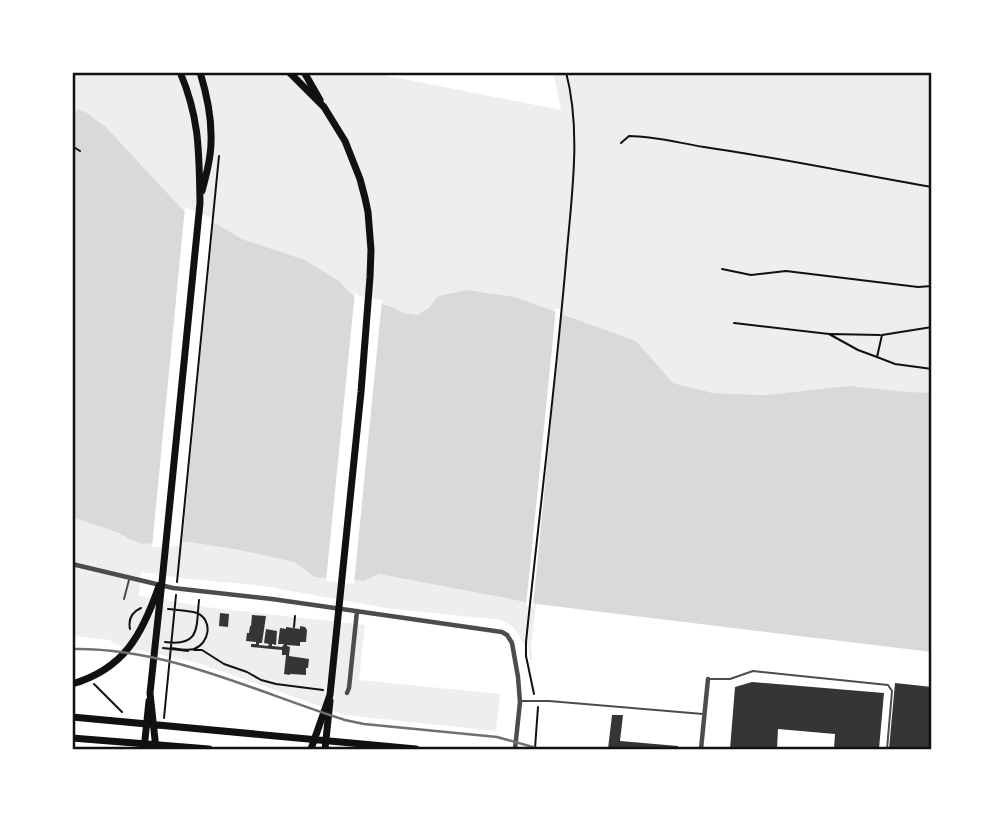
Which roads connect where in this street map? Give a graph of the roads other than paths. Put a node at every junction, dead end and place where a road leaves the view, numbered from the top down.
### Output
1 (180, 72) edge
2 (200, 72) edge
3 (289, 72) edge
4 (304, 72) edge
5 (324, 107) junction
6 (200, 203) junction
7 (72, 564) edge
8 (163, 572) junction
9 (129, 579) junction
10 (124, 599) dead end
11 (357, 611) junction
12 (708, 679) joint
13 (72, 684) edge
14 (347, 692) dead end
15 (150, 693) junction
16 (330, 695) junction
17 (520, 702) junction
18 (704, 714) junction
19 (72, 717) edge
20 (72, 738) edge
21 (143, 748) edge
22 (156, 749) edge
23 (209, 749) edge
24 (311, 749) edge
25 (325, 749) edge
26 (416, 749) edge
27 (514, 749) edge
28 (701, 749) edge
29 (887, 749) edge

1 - 6 main road
2 - 6 main road
3 - 5 main road
4 - 5 main road
5 - 16 main road
6 - 8 main road
7 - 9 street
8 - 13 main road
8 - 15 main road
9 - 10 lane
9 - 11 street
11 - 14 street
11 - 17 street
12 - 18 street
12 - 29 lane
15 - 21 main road
15 - 22 main road
16 - 24 main road
16 - 25 main road
17 - 18 lane
17 - 27 street
18 - 28 street
19 - 26 main road
20 - 21 main road
21 - 23 main road

